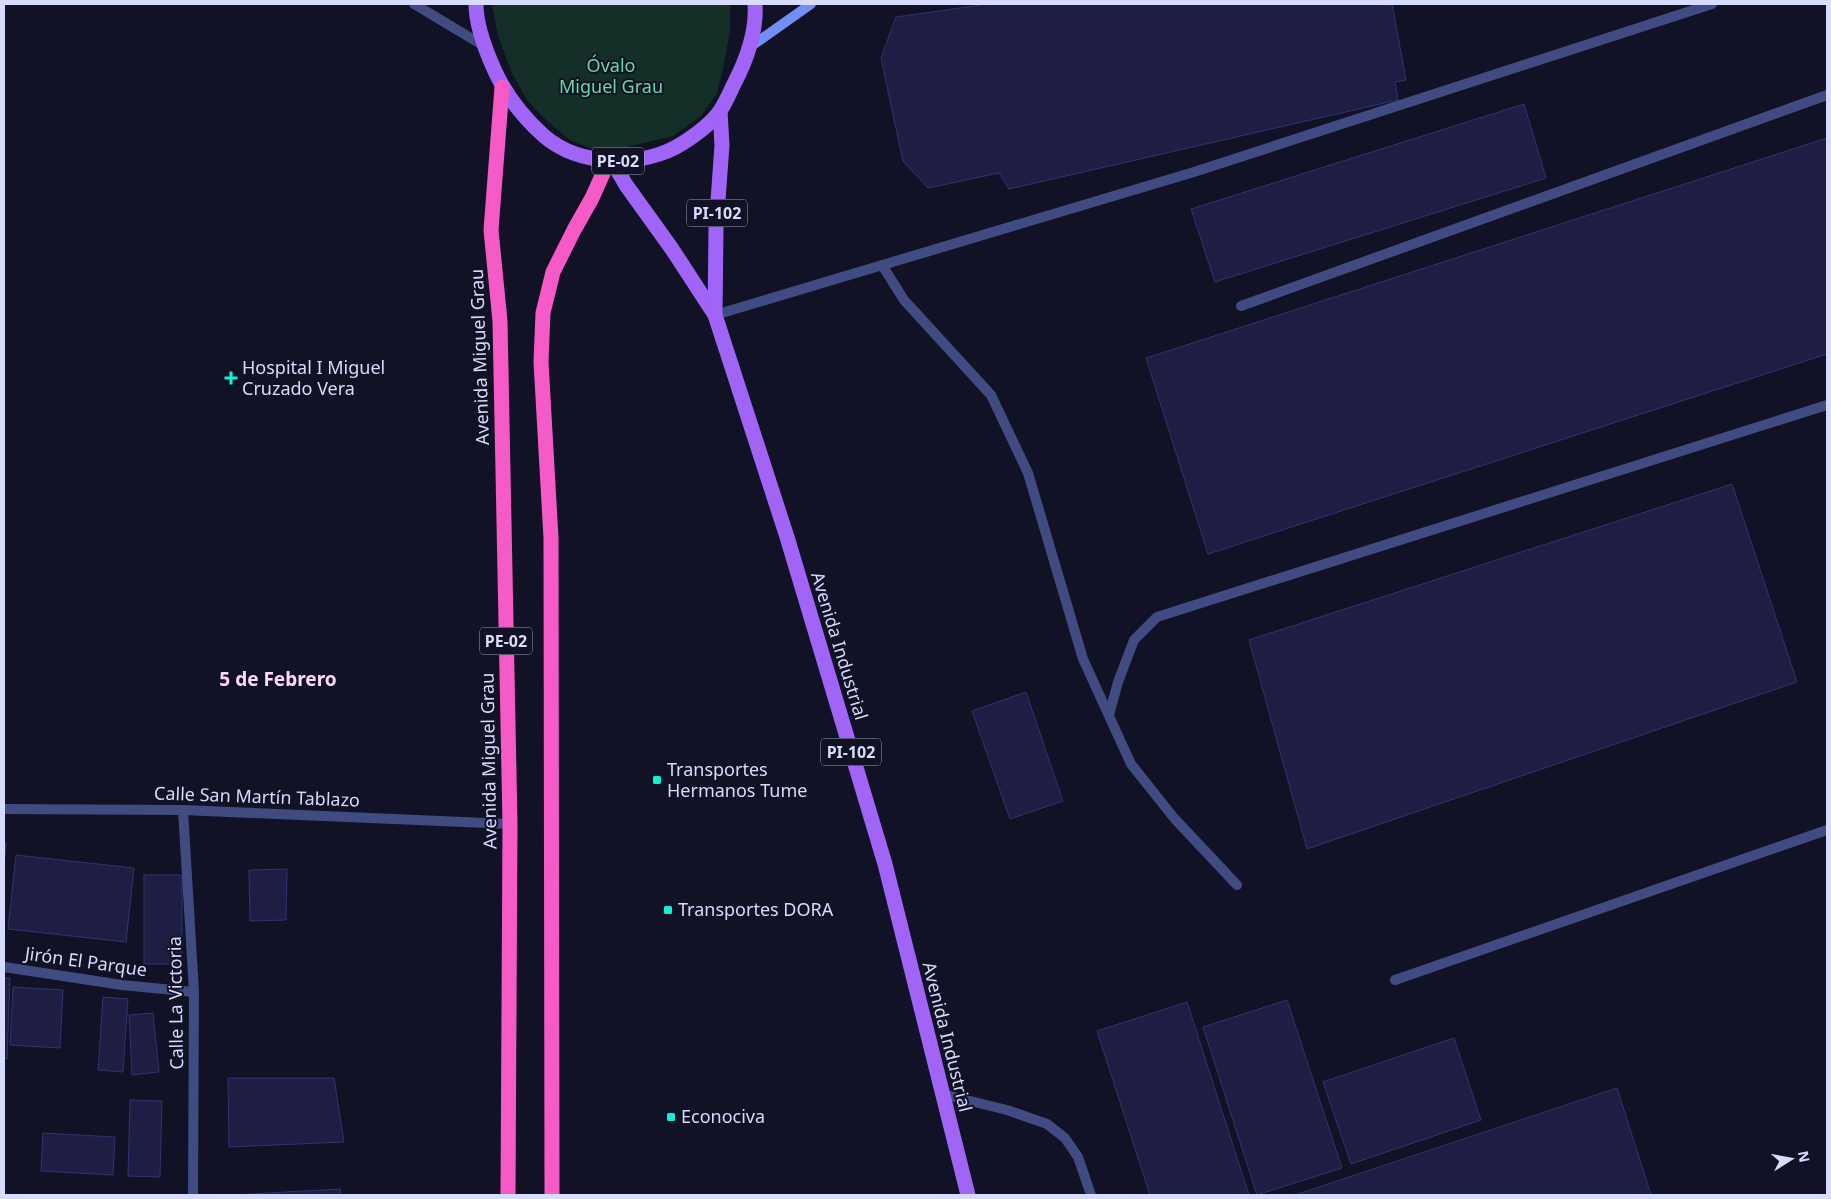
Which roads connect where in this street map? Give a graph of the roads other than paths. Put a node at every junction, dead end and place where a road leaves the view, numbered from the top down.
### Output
1 (414, 4) edge
2 (476, 4) edge
3 (755, 4) edge
4 (811, 4) edge
5 (1712, 4) edge
6 (484, 46) junction
7 (750, 47) junction
8 (502, 87) junction
9 (1827, 95) edge
10 (720, 111) junction
11 (610, 160) junction
12 (882, 265) junction
13 (1241, 306) dead end
14 (715, 315) junction
15 (1827, 405) edge
16 (1109, 715) junction
17 (4, 810) edge
18 (183, 810) junction
19 (510, 824) junction
20 (1827, 830) edge
21 (1237, 885) dead end
22 (4, 967) edge
23 (1396, 980) dead end
24 (194, 992) junction
25 (942, 1094) junction
26 (193, 1195) edge
27 (508, 1195) edge
28 (552, 1195) edge
29 (968, 1195) edge
30 (1091, 1195) edge

1 - 6 street
2 - 6 main road, PE-02
3 - 7 main road, PE-02
4 - 7 main road
5 - 12 street
6 - 8 main road, PE-02
7 - 10 main road, PE-02
8 - 11 main road, PE-02
8 - 19 highway, Avenida Miguel Grau / PE-02
9 - 13 street
10 - 11 main road, PE-02
10 - 14 main road, Avenida Industrial / PI-102
11 - 14 main road, Avenida Industrial / PI-102
11 - 28 highway, PE-02
12 - 14 street
12 - 16 street
14 - 25 main road, Avenida Industrial / PI-102
15 - 16 street
16 - 21 street
17 - 18 street, Calle San Martín Tablazo
18 - 19 street, Calle San Martín Tablazo
18 - 24 street, Calle La Victoria
19 - 27 highway, Avenida Miguel Grau / PE-02
20 - 23 street
22 - 24 street, Jirón El Parque
24 - 26 street, Calle La Victoria
25 - 29 main road, Avenida Industrial / PI-102
25 - 30 street

